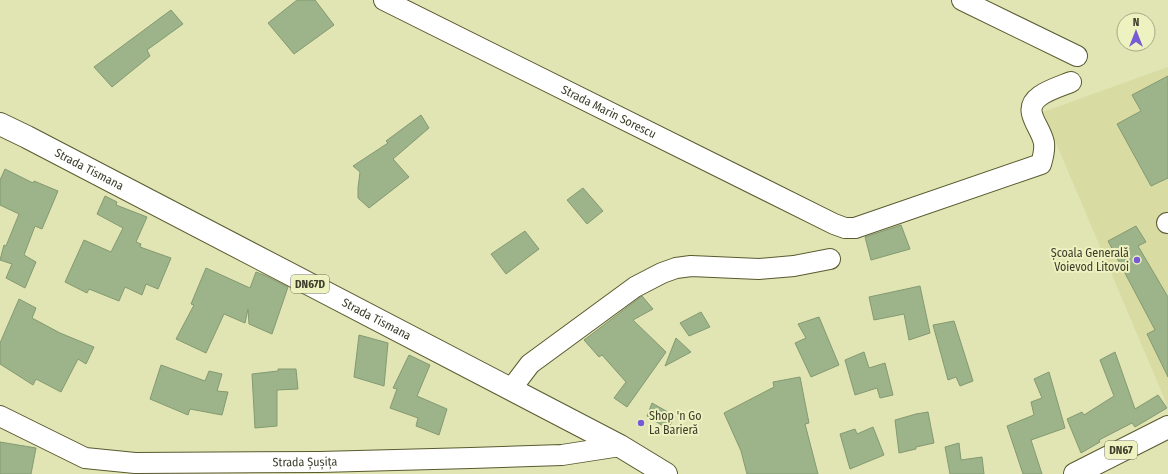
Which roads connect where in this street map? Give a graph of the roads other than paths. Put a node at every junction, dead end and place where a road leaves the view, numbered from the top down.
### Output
1 (384, 0) edge
2 (962, 0) edge
3 (1077, 56) dead end
4 (1071, 82) dead end
5 (0, 124) edge
6 (830, 258) dead end
7 (511, 389) junction
8 (0, 416) edge
9 (1168, 427) edge
10 (620, 446) junction
11 (666, 474) edge
12 (1075, 474) edge

1 - 4 street, Strada Marin Sorescu
2 - 3 street
5 - 7 main road, Strada Tismana / DN67D
6 - 7 street
7 - 10 main road, Strada Tismana / DN67D
8 - 10 street, Strada Șușița
9 - 12 main road, DN67
10 - 11 main road, Strada Tismana / DN67D

